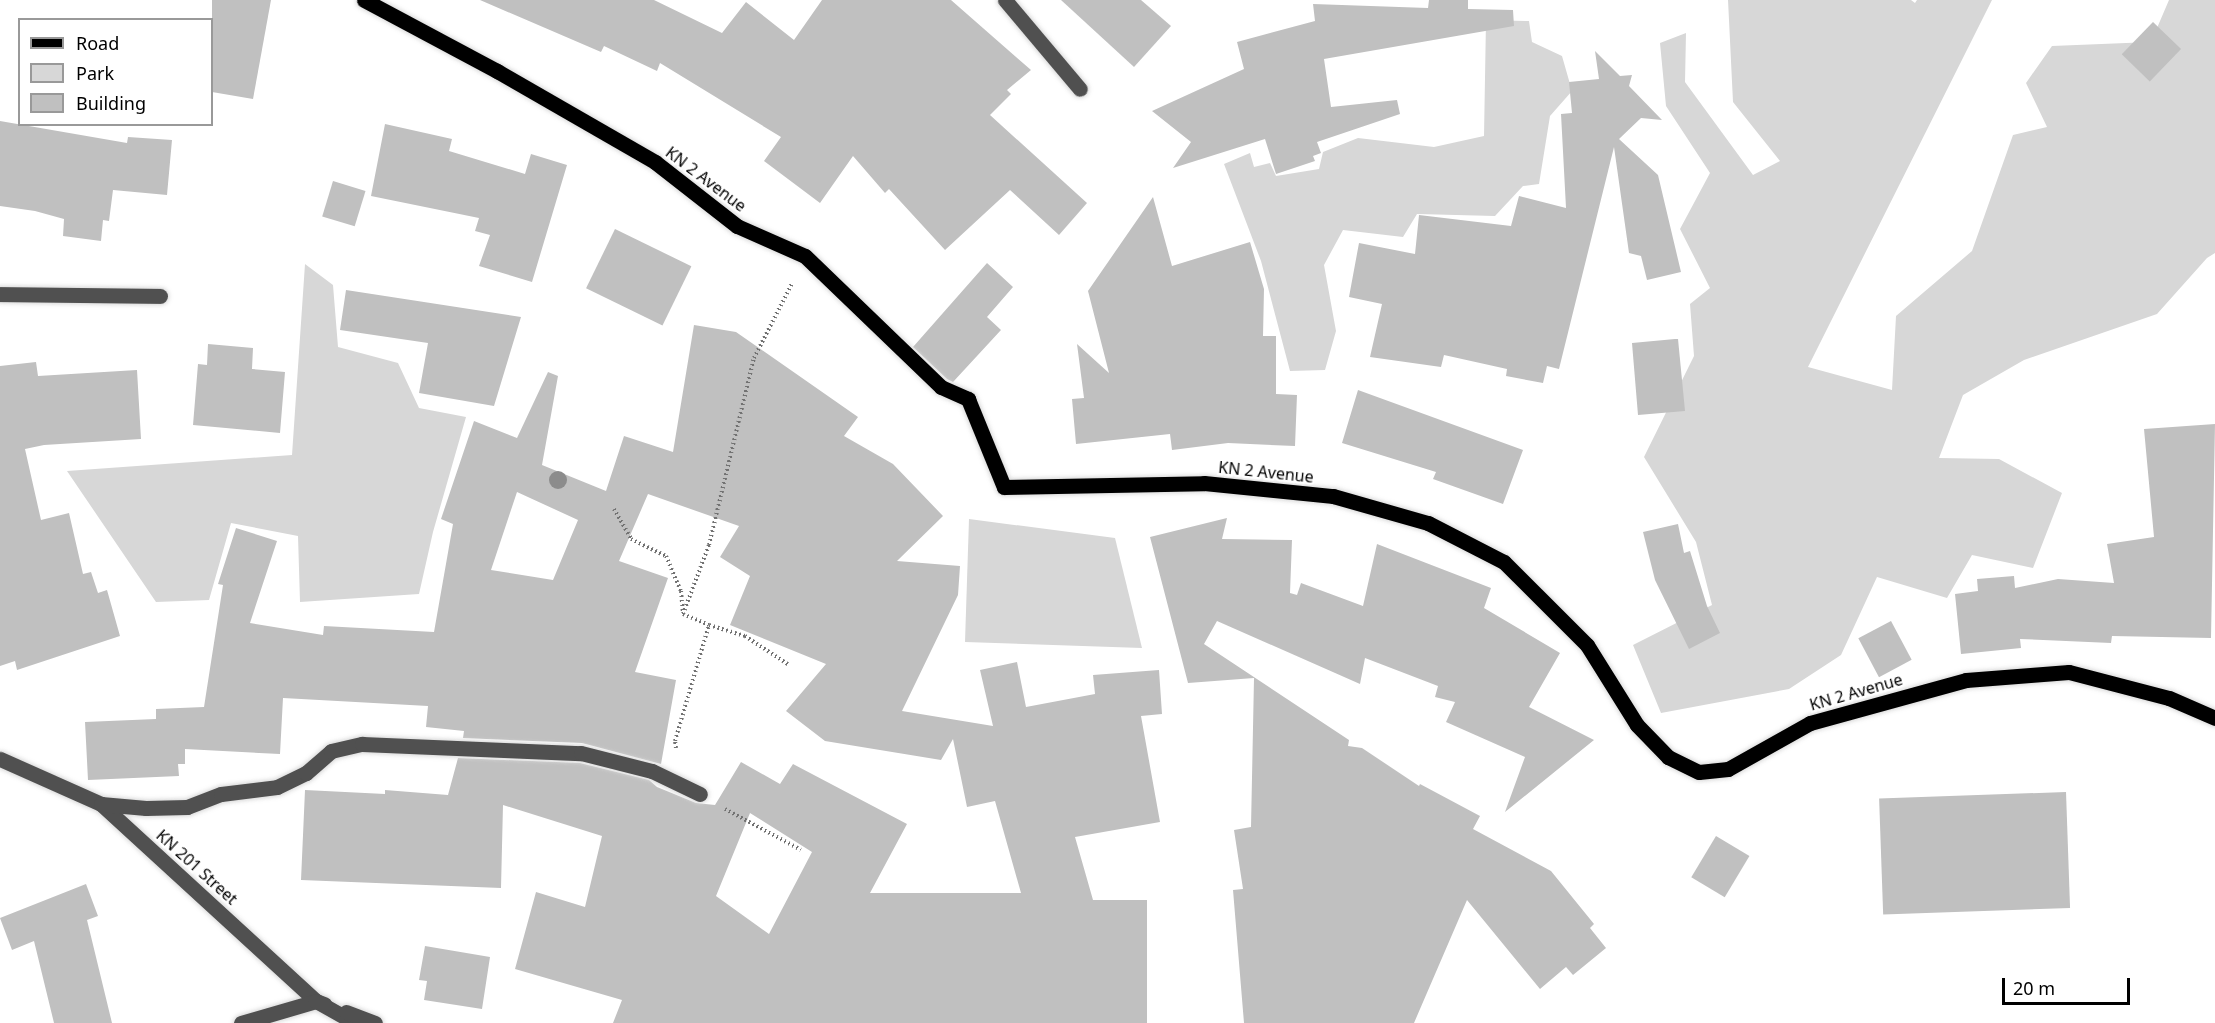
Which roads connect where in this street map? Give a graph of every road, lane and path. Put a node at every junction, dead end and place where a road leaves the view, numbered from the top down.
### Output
1 (364, 0) edge
2 (1005, 0) edge
3 (1080, 89) dead end
4 (806, 256) junction
5 (0, 294) edge
6 (160, 296) dead end
7 (614, 509) dead end
8 (683, 614) junction
9 (709, 625) junction
10 (789, 665) dead end
11 (2215, 718) edge
12 (681, 754) dead end
13 (0, 759) edge
14 (700, 794) joint
15 (101, 804) junction
16 (801, 850) dead end
17 (316, 1001) junction
18 (241, 1023) edge
19 (356, 1023) edge
20 (375, 1023) edge

1 - 4 main road, KN 2 Avenue
2 - 3 street
4 - 8 path
4 - 11 main road, KN 2 Avenue
5 - 6 street
7 - 8 path
8 - 9 path
9 - 10 path
9 - 12 path
13 - 15 street, KN 201 Street
14 - 15 street
14 - 16 path
15 - 17 street, KN 201 Street
17 - 18 street
17 - 19 street, KN 201 Street
17 - 20 street

